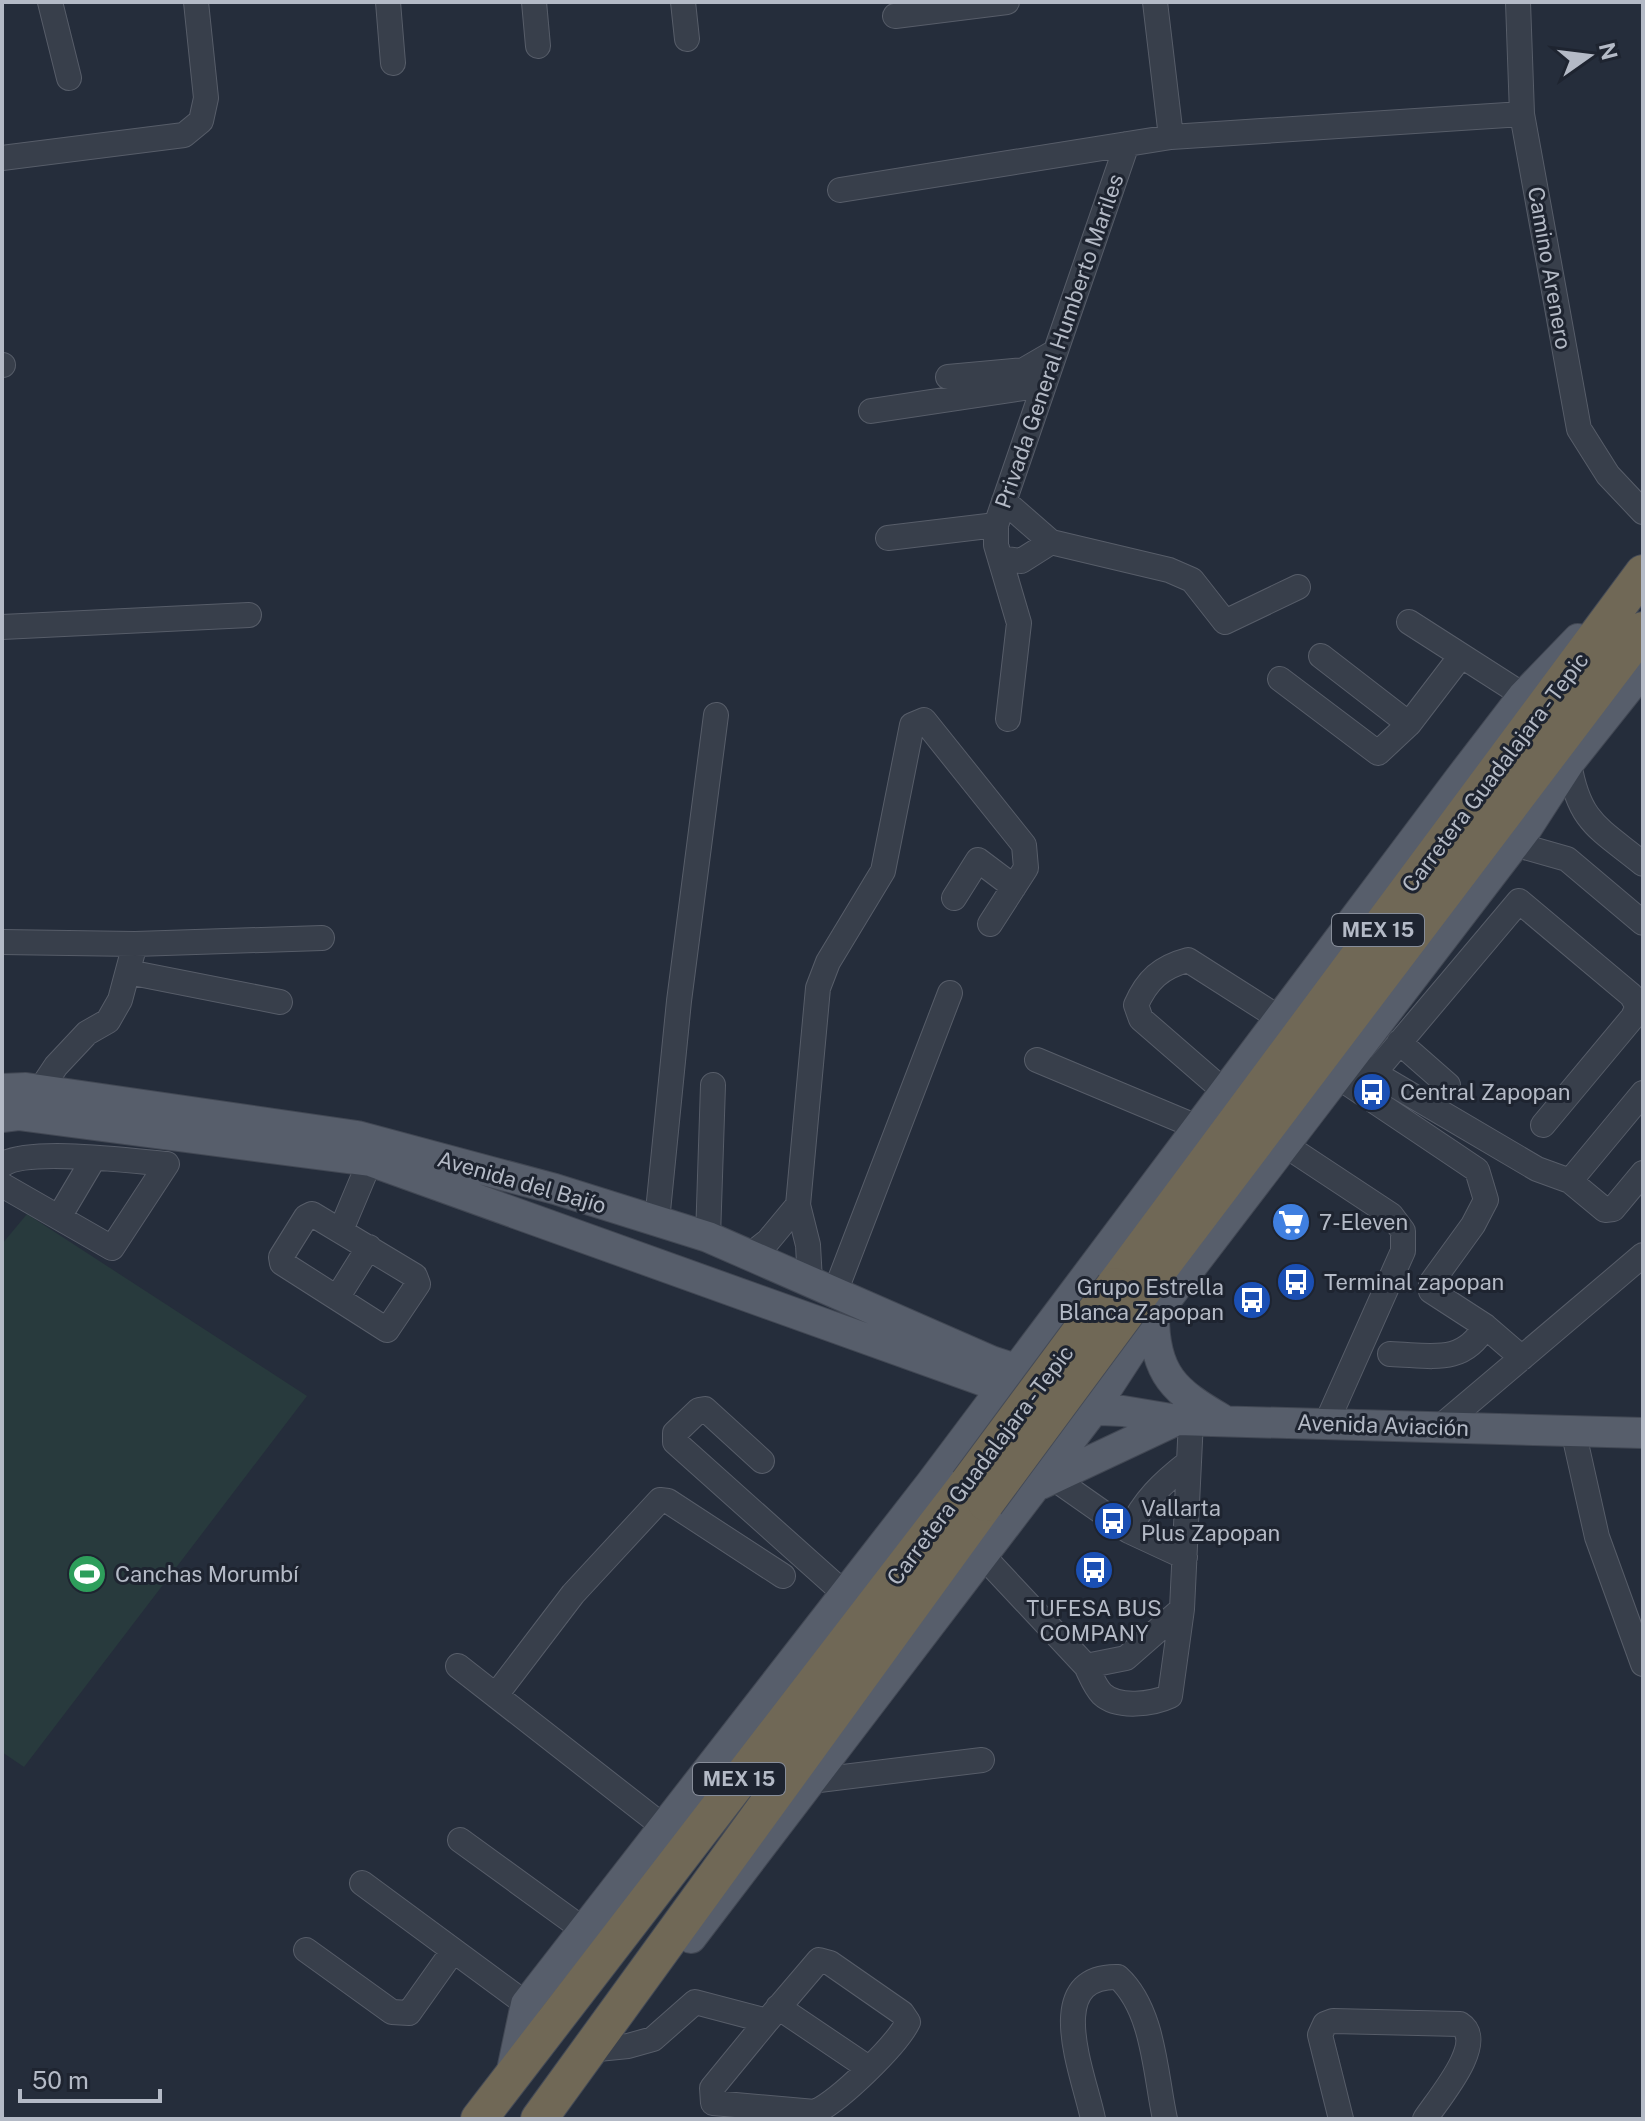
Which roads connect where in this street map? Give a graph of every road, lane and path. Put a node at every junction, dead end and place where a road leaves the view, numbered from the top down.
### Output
1 (50, 2) edge
2 (196, 2) edge
3 (388, 2) edge
4 (534, 2) edge
5 (683, 2) edge
6 (1007, 2) edge
7 (1155, 2) edge
8 (1518, 2) edge
9 (895, 16) dead end
10 (687, 39) dead end
11 (538, 46) dead end
12 (393, 63) dead end
13 (69, 78) dead end
14 (1522, 114) junction
15 (1171, 137) junction
16 (1127, 144) junction
17 (2, 158) edge
18 (840, 190) dead end
19 (1055, 352) junction
20 (948, 377) dead end
21 (1044, 385) junction
22 (871, 411) dead end
23 (1004, 501) junction
24 (1643, 512) edge
25 (996, 525) junction
26 (888, 538) dead end
27 (1051, 542) junction
28 (1000, 558) junction
29 (1643, 572) edge
30 (1298, 587) dead end
31 (249, 615) dead end
32 (1409, 622) dead end
33 (2, 627) edge
34 (1643, 630) edge
35 (1321, 656) dead end
36 (1461, 656) junction
37 (1643, 670) edge
38 (1280, 679) dead end
39 (1533, 702) junction
40 (716, 715) dead end
41 (1008, 719) dead end
42 (1409, 724) junction
43 (1569, 763) junction
44 (1514, 844) junction
45 (1643, 864) edge
46 (1491, 875) junction
47 (1014, 887) junction
48 (954, 898) dead end
49 (1519, 901) junction
50 (1643, 923) edge
51 (990, 924) dead end
52 (322, 938) dead end
53 (2, 942) edge
54 (135, 944) junction
55 (128, 972) junction
56 (950, 993) dead end
57 (280, 1002) dead end
58 (1279, 1018) junction
59 (1399, 1042) junction
60 (1037, 1060) dead end
61 (1354, 1069) junction
62 (713, 1085) dead end
63 (2, 1089) edge
64 (40, 1090) junction
65 (1224, 1091) junction
66 (1643, 1093) edge
67 (1431, 1105) junction
68 (2, 1117) edge
69 (1543, 1125) dead end
70 (1197, 1127) junction
71 (1285, 1145) junction
72 (37, 1158) junction
73 (94, 1158) junction
74 (370, 1161) junction
75 (2, 1165) edge
76 (1643, 1173) edge
77 (1570, 1181) junction
78 (10, 1189) edge
79 (798, 1205) junction
80 (59, 1217) junction
81 (657, 1221) junction
82 (341, 1230) junction
83 (708, 1237) junction
84 (369, 1247) junction
85 (1643, 1255) edge
86 (749, 1256) junction
87 (822, 1288) junction
88 (1123, 1293) junction
89 (337, 1298) junction
90 (1485, 1326) junction
91 (1390, 1354) dead end
92 (1522, 1358) junction
93 (1008, 1380) junction
94 (1106, 1405) junction
95 (1184, 1420) junction
96 (1224, 1420) junction
97 (1326, 1424) junction
98 (1439, 1428) junction
99 (1573, 1430) junction
100 (1643, 1433) edge
101 (762, 1461) dead end
102 (1189, 1462) junction
103 (931, 1483) junction
104 (1042, 1483) junction
105 (977, 1493) junction
106 (1129, 1531) junction
107 (990, 1547) junction
108 (1185, 1557) junction
109 (783, 1576) dead end
110 (845, 1594) junction
111 (1182, 1609) junction
112 (1643, 1664) edge
113 (458, 1666) dead end
114 (1086, 1666) junction
115 (496, 1695) junction
116 (982, 1760) dead end
117 (811, 1781) junction
118 (664, 1827) junction
119 (460, 1840) dead end
120 (362, 1883) dead end
121 (584, 1930) junction
122 (306, 1950) dead end
123 (453, 1951) junction
124 (526, 2004) junction
125 (773, 2014) junction
126 (593, 2043) junction
127 (867, 2067) junction
128 (511, 2075) junction
129 (479, 2119) edge
130 (539, 2119) edge
131 (1093, 2119) edge
132 (1164, 2119) edge
133 (1341, 2119) edge
134 (1425, 2119) edge

1 - 13 street
2 - 17 street
3 - 12 street
4 - 11 street
5 - 10 street
6 - 9 street
7 - 15 street
8 - 14 street, Camino Arenero
14 - 15 street
14 - 24 street, Camino Arenero
15 - 16 street
16 - 18 street
16 - 19 street, Privada General Humberto Mariles
19 - 20 street
19 - 21 street, Privada General Humberto Mariles
21 - 22 street
21 - 23 street, Privada General Humberto Mariles
23 - 25 street, Privada General Humberto Mariles
23 - 27 street
25 - 26 street, Privada General Humberto Mariles
25 - 28 street
27 - 28 street
27 - 30 street
28 - 41 street
29 - 39 highway, Carretera Guadalajara - Tepic / MEX 15
31 - 33 street
32 - 36 street
34 - 88 highway, Carretera Guadalajara - Tepic / MEX 15
35 - 42 street
36 - 39 street
36 - 42 street
37 - 43 main road
38 - 42 street
39 - 58 main road
39 - 88 highway, Carretera Guadalajara - Tepic / MEX 15
40 - 81 street
43 - 44 main road
43 - 45 street
44 - 46 main road
44 - 50 street
46 - 49 street
46 - 61 main road
47 - 48 street
47 - 51 street
47 - 79 street
49 - 59 street
49 - 69 street
52 - 54 street
53 - 54 street
54 - 55 street
55 - 57 street
55 - 64 street
56 - 87 street
58 - 65 main road
58 - 65 street
59 - 61 street
59 - 67 street
60 - 70 street
61 - 67 street
61 - 71 main road
61 - 90 street
62 - 83 street
63 - 64 main road, Avenida del Bajío
64 - 81 main road, Avenida del Bajío
65 - 70 main road
66 - 77 street
67 - 77 street
68 - 74 main road, Avenida del Bajío
70 - 88 main road
71 - 88 main road
71 - 97 street
72 - 73 street
72 - 75 street
72 - 78 street
73 - 80 street
73 - 80 street
74 - 82 street
74 - 93 main road, Avenida del Bajío
76 - 77 street
78 - 80 street
79 - 86 street
79 - 87 street
81 - 83 main road, Avenida del Bajío
82 - 84 street
82 - 89 street
83 - 86 main road, Avenida del Bajío
84 - 89 street
84 - 89 street
85 - 92 street
86 - 87 main road, Avenida del Bajío
87 - 93 main road, Avenida del Bajío
88 - 93 main road
88 - 94 main road
88 - 96 main road
88 - 105 highway, Carretera Guadalajara - Tepic / MEX 15, bridge
90 - 91 street
90 - 92 street
92 - 98 street
93 - 94 main road, Avenida Aviación
93 - 103 main road
94 - 95 main road, Avenida Aviación
94 - 104 main road
95 - 96 main road, Avenida Aviación
95 - 102 street
95 - 104 main road
96 - 97 main road, Avenida Aviación
97 - 98 main road, Avenida Aviación
98 - 99 main road, Avenida Aviación
99 - 100 main road, Avenida Aviación
99 - 112 street
101 - 110 street
102 - 106 street
102 - 108 street
103 - 107 main road
103 - 110 main road
104 - 106 street
104 - 107 main road
105 - 126 highway, Carretera Guadalajara - Tepic / MEX 15
105 - 128 highway, Carretera Guadalajara - Tepic / MEX 15
106 - 108 street
107 - 114 street
107 - 117 main road
108 - 111 street
109 - 115 street
110 - 118 main road
111 - 114 street
111 - 114 street
113 - 115 street
115 - 118 street
116 - 117 street
117 - 126 main road
118 - 121 main road
119 - 121 street
120 - 123 street
121 - 124 main road
122 - 123 street
123 - 124 street
124 - 128 main road
125 - 126 street
125 - 127 street
125 - 127 street
125 - 127 street
126 - 130 highway, Carretera Guadalajara - Tepic / MEX 15
128 - 129 highway, Carretera Guadalajara - Tepic / MEX 15
131 - 132 street
133 - 134 street

